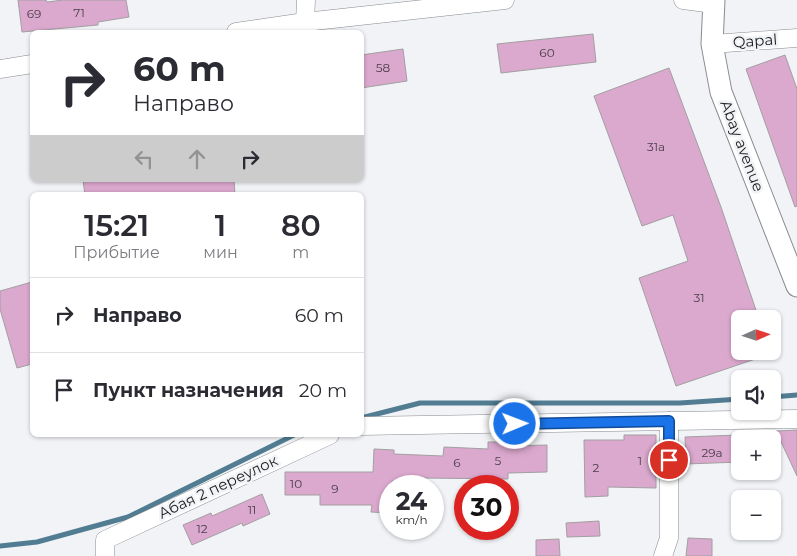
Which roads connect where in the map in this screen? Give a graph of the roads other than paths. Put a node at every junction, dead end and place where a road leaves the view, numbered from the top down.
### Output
1 (306, 0) edge
2 (506, 0) edge
3 (683, 0) edge
4 (714, 2) edge
5 (306, 22) junction
6 (250, 30) edge
7 (797, 38) edge
8 (712, 44) junction
9 (30, 64) edge
10 (0, 69) edge
11 (797, 284) edge
12 (797, 419) edge
13 (669, 421) junction
14 (364, 426) edge
15 (326, 437) edge
16 (105, 548) edge
17 (664, 556) edge

1 - 5 street
2 - 5 street
3 - 4 street
4 - 8 main road, Abay avenue
5 - 6 street
7 - 8 street, Qapal
8 - 11 main road, Abay avenue
9 - 10 street
12 - 13 street
13 - 14 street
13 - 17 street
15 - 16 street, Абая 2 переулок

